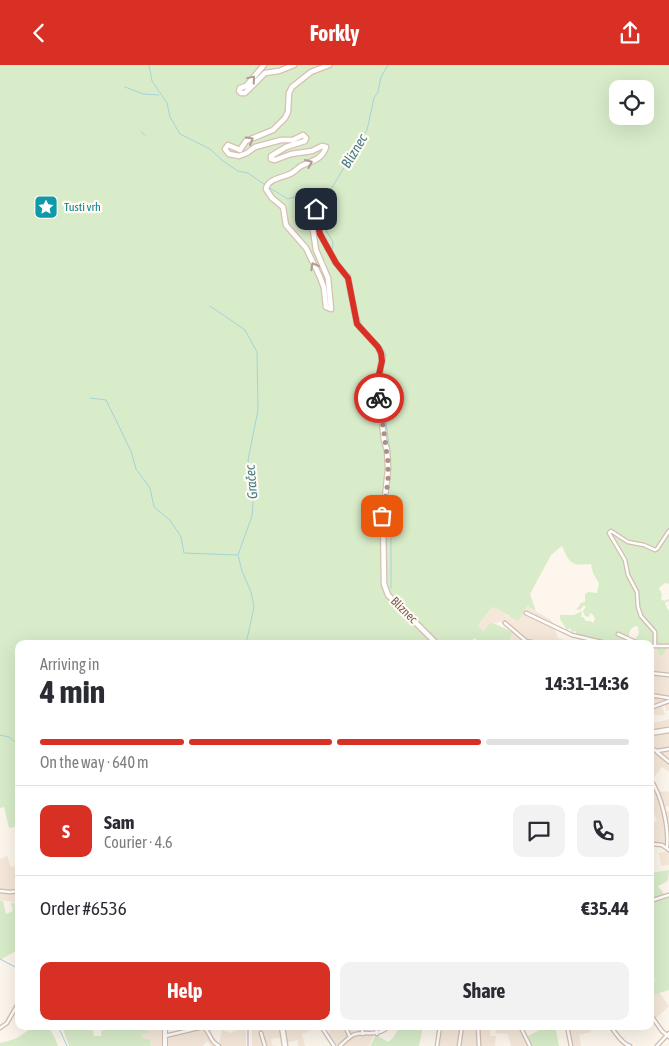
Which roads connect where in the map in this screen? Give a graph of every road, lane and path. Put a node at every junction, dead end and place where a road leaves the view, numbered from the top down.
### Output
1 (264, 65) edge
2 (294, 65) edge
3 (329, 65) edge
4 (669, 531) edge
5 (526, 613) dead end
6 (506, 623) dead end
7 (618, 634) dead end
8 (433, 640) edge
9 (525, 640) edge
10 (593, 640) edge
11 (631, 640) edge
12 (654, 646) joint
13 (669, 646) edge
14 (654, 673) edge
15 (669, 675) edge
16 (654, 696) edge
17 (669, 699) edge
18 (654, 706) edge
19 (669, 730) edge
20 (654, 732) edge
21 (669, 749) edge
22 (654, 750) edge
23 (657, 751) junction
24 (669, 762) edge
25 (654, 785) edge
26 (654, 845) edge
27 (668, 849) edge
28 (0, 891) edge
29 (15, 892) edge
30 (669, 895) edge
31 (654, 900) edge
32 (15, 1009) edge
33 (654, 1019) edge
34 (0, 1028) edge
35 (165, 1030) edge
36 (190, 1030) edge
37 (206, 1030) edge
38 (283, 1030) edge
39 (324, 1030) edge
40 (347, 1030) edge
41 (362, 1030) edge
42 (376, 1030) edge
43 (439, 1030) edge
44 (461, 1030) edge
45 (478, 1030) edge
46 (522, 1030) edge
47 (568, 1030) edge
48 (614, 1030) edge
49 (384, 1031) edge
50 (261, 1033) dead end
51 (363, 1033) junction
52 (377, 1034) junction
53 (668, 1035) edge
54 (164, 1036) junction
55 (350, 1037) junction
56 (165, 1046) edge
57 (219, 1046) edge
58 (265, 1046) edge
59 (285, 1046) edge
60 (334, 1046) edge
61 (340, 1046) edge
62 (437, 1046) edge
63 (459, 1046) edge
64 (479, 1046) edge
65 (530, 1046) edge
66 (571, 1046) edge
67 (630, 1046) edge
68 (657, 1046) edge

2 -> 1 main road
8 -> 3 main road, Bliznec
4 - 12 street
5 - 10 street
6 - 9 street
7 - 11 street
12 - 13 street
14 - 15 street
16 - 17 street
17 - 18 street
19 - 20 main road
21 - 23 street
22 - 23 street
23 - 24 street
25 - 27 street
26 - 27 street
28 - 29 street
30 - 31 street
32 - 34 street
33 - 53 street
35 - 54 street
36 - 54 street
37 - 57 street
38 - 59 main road
39 - 60 street
40 - 55 street
41 - 51 street
42 - 52 street
43 - 62 street
44 - 63 street
45 - 64 street
46 - 65 street
47 - 66 street
48 - 67 street
49 - 52 street
50 - 58 street
51 - 52 street
51 - 55 street
53 - 68 street
54 - 56 street
55 - 61 street

